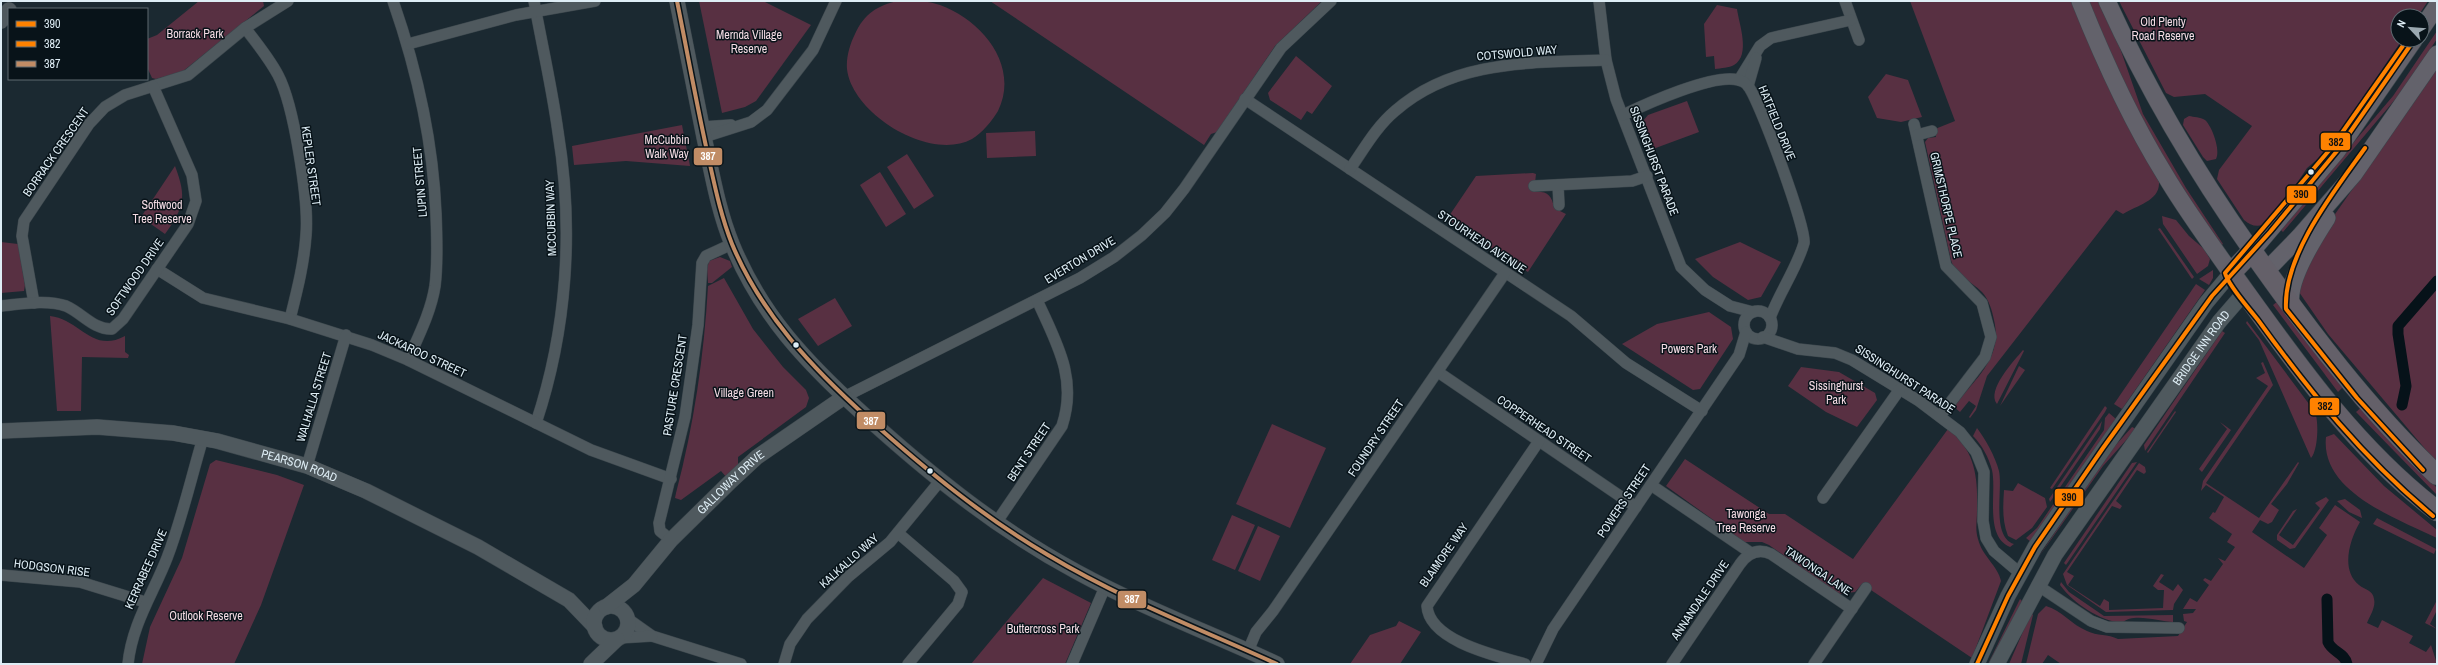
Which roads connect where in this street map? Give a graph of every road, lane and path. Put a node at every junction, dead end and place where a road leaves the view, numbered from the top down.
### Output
1 (288, 1) edge
2 (393, 1) edge
3 (595, 1) edge
4 (677, 1) edge
5 (836, 1) edge
6 (1331, 1) edge
7 (1599, 1) edge
8 (1845, 1) edge
9 (2080, 1) edge
10 (2107, 1) edge
11 (275, 4) edge
12 (535, 6) edge
13 (2437, 6) edge
14 (8, 11) edge
15 (2430, 16) edge
16 (1852, 20) junction
17 (1, 21) edge
18 (245, 28) junction
19 (1859, 40) dead end
20 (408, 44) junction
21 (2408, 48) edge
22 (2437, 54) edge
23 (1606, 60) junction
24 (1744, 83) junction
25 (153, 86) junction
26 (1245, 99) junction
27 (1623, 115) junction
28 (1932, 131) dead end
29 (703, 132) junction
30 (1350, 169) junction
31 (2354, 174) junction
32 (1647, 176) junction
33 (1558, 185) junction
34 (1534, 186) dead end
35 (1559, 205) dead end
36 (732, 244) junction
37 (2252, 251) junction
38 (157, 269) junction
39 (2266, 271) junction
40 (1505, 273) junction
41 (2231, 273) junction
42 (2245, 292) junction
43 (1779, 294) junction
44 (1037, 300) junction
45 (34, 303) junction
46 (1, 306) edge
47 (1730, 306) junction
48 (2292, 308) junction
49 (1756, 312) junction
50 (290, 318) junction
51 (1771, 322) junction
52 (1746, 327) junction
53 (346, 335) junction
54 (1761, 338) junction
55 (1790, 345) junction
56 (1739, 355) junction
57 (408, 360) junction
58 (1438, 372) junction
59 (1900, 389) junction
60 (2362, 394) junction
61 (844, 397) junction
62 (2332, 410) junction
63 (1702, 411) junction
64 (1940, 416) junction
65 (536, 423) junction
66 (1, 431) edge
67 (203, 438) junction
68 (1539, 441) junction
69 (307, 466) junction
70 (2437, 475) edge
71 (671, 479) junction
72 (940, 481) junction
73 (1651, 485) junction
74 (1823, 498) dead end
75 (1636, 507) junction
76 (2437, 510) edge
77 (996, 523) junction
78 (898, 533) junction
79 (671, 540) junction
80 (1747, 557) junction
81 (2021, 574) junction
82 (1, 575) edge
83 (634, 585) junction
84 (2038, 585) junction
85 (1104, 587) junction
86 (1866, 588) dead end
87 (570, 600) junction
88 (145, 602) junction
89 (604, 608) junction
90 (1852, 610) junction
91 (627, 618) junction
92 (595, 628) junction
93 (2179, 628) dead end
94 (652, 636) junction
95 (618, 639) junction
96 (1251, 653) junction
97 (592, 663) edge
98 (128, 664) edge
99 (738, 664) edge
100 (784, 664) edge
101 (908, 664) edge
102 (1072, 664) edge
103 (1277, 664) edge
104 (1525, 664) edge
105 (1536, 664) edge
106 (1672, 664) edge
107 (1814, 664) edge
108 (1977, 664) edge
109 (1997, 664) edge

1 - 11 street, BORRACK CRESCENT
2 - 20 street, LUPIN STREET
3 - 12 street
4 - 29 street
5 - 29 street
6 - 26 street, EVERTON DRIVE
7 - 23 street, SISSINGHURST PARADE
8 - 16 street
9 - 41 main road
10 - 37 main road
11 - 18 street, BORRACK CRESCENT
12 - 20 street
12 - 65 street, MCCUBBIN WAY
13 - 15 main road
14 - 17 street
16 - 19 street
16 - 24 street
18 - 25 street, BORRACK CRESCENT
18 - 50 street, KEPLER STREET
20 - 57 street, LUPIN STREET
21 - 37 main road, BRIDGE INN ROAD
22 - 31 main road, BRIDGE INN ROAD
23 - 27 street, SISSINGHURST PARADE
23 - 30 street, COTSWOLD WAY
24 - 27 street
24 - 43 street, HATFIELD DRIVE
25 - 38 street, SOFTWOOD DRIVE
25 - 45 street, BORRACK CRESCENT
26 - 30 street, STOURHEAD AVENUE
26 - 44 street, EVERTON DRIVE
27 - 32 street, SISSINGHURST PARADE
28 - 64 street, GRIMSTHORPE PLACE
29 - 36 street
30 - 40 street, STOURHEAD AVENUE
31 - 39 main road, BRIDGE INN ROAD
31 - 48 main road
32 - 33 street
32 - 47 street, SISSINGHURST PARADE
33 - 34 street
33 - 35 street
36 - 61 street
36 - 71 street, PASTURE CRESCENT
37 - 39 highway
37 - 41 highway, BRIDGE INN ROAD
38 - 45 street, SOFTWOOD DRIVE
38 - 50 street, JACKAROO STREET
39 - 42 highway, BRIDGE INN ROAD
39 - 48 highway
40 - 58 street, FOUNDRY STREET
40 - 63 street, STOURHEAD AVENUE
41 - 42 highway
41 - 81 street, BRIDGE INN ROAD
42 - 62 highway
42 - 84 street, BRIDGE INN ROAD
43 - 49 street, HATFIELD DRIVE
43 - 51 street, HATFIELD DRIVE
44 - 61 street, EVERTON DRIVE
44 - 77 street, BENT STREET
45 - 46 street, SOFTWOOD DRIVE
47 - 49 street, SISSINGHURST PARADE
47 - 52 street, SISSINGHURST PARADE
48 - 60 highway
49 - 51 street
49 - 52 street
50 - 53 street, JACKAROO STREET
51 - 54 street
51 - 55 street, SISSINGHURST PARADE
52 - 54 street
52 - 56 street, POWERS STREET
53 - 57 street, JACKAROO STREET
53 - 69 street, WALHALLA STREET
54 - 55 street, SISSINGHURST PARADE
54 - 56 street, POWERS STREET
55 - 59 street, SISSINGHURST PARADE
56 - 63 street, POWERS STREET
57 - 65 street, JACKAROO STREET
58 - 68 street, COPPERHEAD STREET
58 - 96 street, FOUNDRY STREET
59 - 64 street, SISSINGHURST PARADE
59 - 74 street
60 - 62 highway
60 - 70 highway
61 - 72 street
61 - 79 street, GALLOWAY DRIVE
62 - 76 highway
63 - 73 street, POWERS STREET
64 - 81 street, SISSINGHURST PARADE
65 - 71 street, JACKAROO STREET
66 - 67 street, PEARSON ROAD
67 - 69 street, PEARSON ROAD
67 - 88 street, KERRABEE DRIVE
68 - 75 street, COPPERHEAD STREET
68 - 104 street, BLAIMORE WAY
69 - 87 street, PEARSON ROAD
71 - 79 street, PASTURE CRESCENT
72 - 77 street
72 - 78 street, KALKALLO WAY
73 - 75 street, POWERS STREET
73 - 80 street
75 - 105 street, POWERS STREET
77 - 85 street
78 - 100 street, KALKALLO WAY
78 - 101 street
79 - 83 street, GALLOWAY DRIVE
80 - 90 street, TAWONGA LANE
80 - 106 street, ANNANDALE DRIVE
81 - 84 street
81 - 108 street, BRIDGE INN ROAD
82 - 88 street, HODGSON RISE
83 - 89 street, GALLOWAY DRIVE
83 - 91 street, GALLOWAY DRIVE
84 - 93 street
84 - 109 street, BRIDGE INN ROAD
85 - 96 street
85 - 102 street
86 - 90 street
87 - 89 street, PEARSON ROAD
87 - 92 street, PEARSON ROAD
88 - 98 street, KERRABEE DRIVE
89 - 91 street
89 - 92 street
90 - 107 street
91 - 94 street
91 - 95 street
92 - 95 street
92 - 97 street
94 - 95 street
94 - 99 street
95 - 97 street
96 - 103 street

